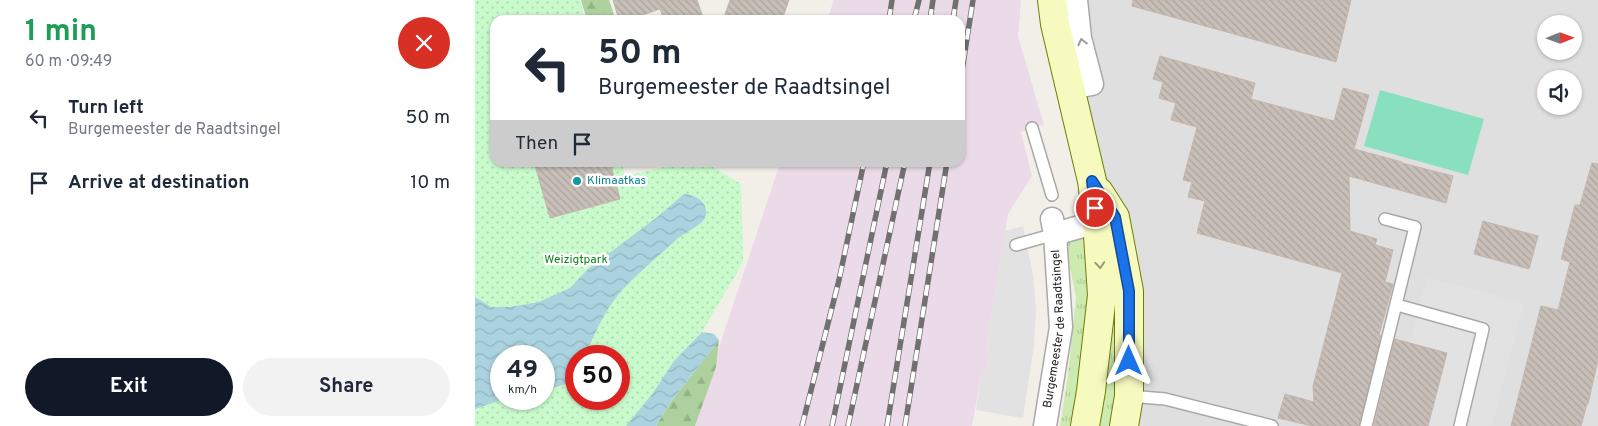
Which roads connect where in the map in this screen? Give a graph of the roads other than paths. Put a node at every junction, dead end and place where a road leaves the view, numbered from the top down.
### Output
1 (1052, 0) edge
2 (1076, 0) edge
3 (1081, 86) junction
4 (1032, 128) dead end
5 (1052, 195) dead end
6 (1106, 219) junction
7 (1385, 219) dead end
8 (1053, 226) junction
9 (1016, 245) dead end
10 (1397, 305) junction
11 (1129, 396) junction
12 (1045, 426) edge
13 (1085, 426) edge
14 (1124, 426) edge
15 (1272, 426) edge
16 (1366, 426) edge
17 (1460, 426) edge

1 - 3 main road
3 -> 2 street
3 - 6 main road
4 - 5 lane
6 - 8 street, Burgemeester de Raadtsingel
6 - 11 main road
6 -> 13 main road
7 - 10 lane
8 - 9 lane
8 - 12 street, Burgemeester de Raadtsingel
10 - 16 lane
10 - 17 lane
11 - 14 main road
11 - 15 lane

